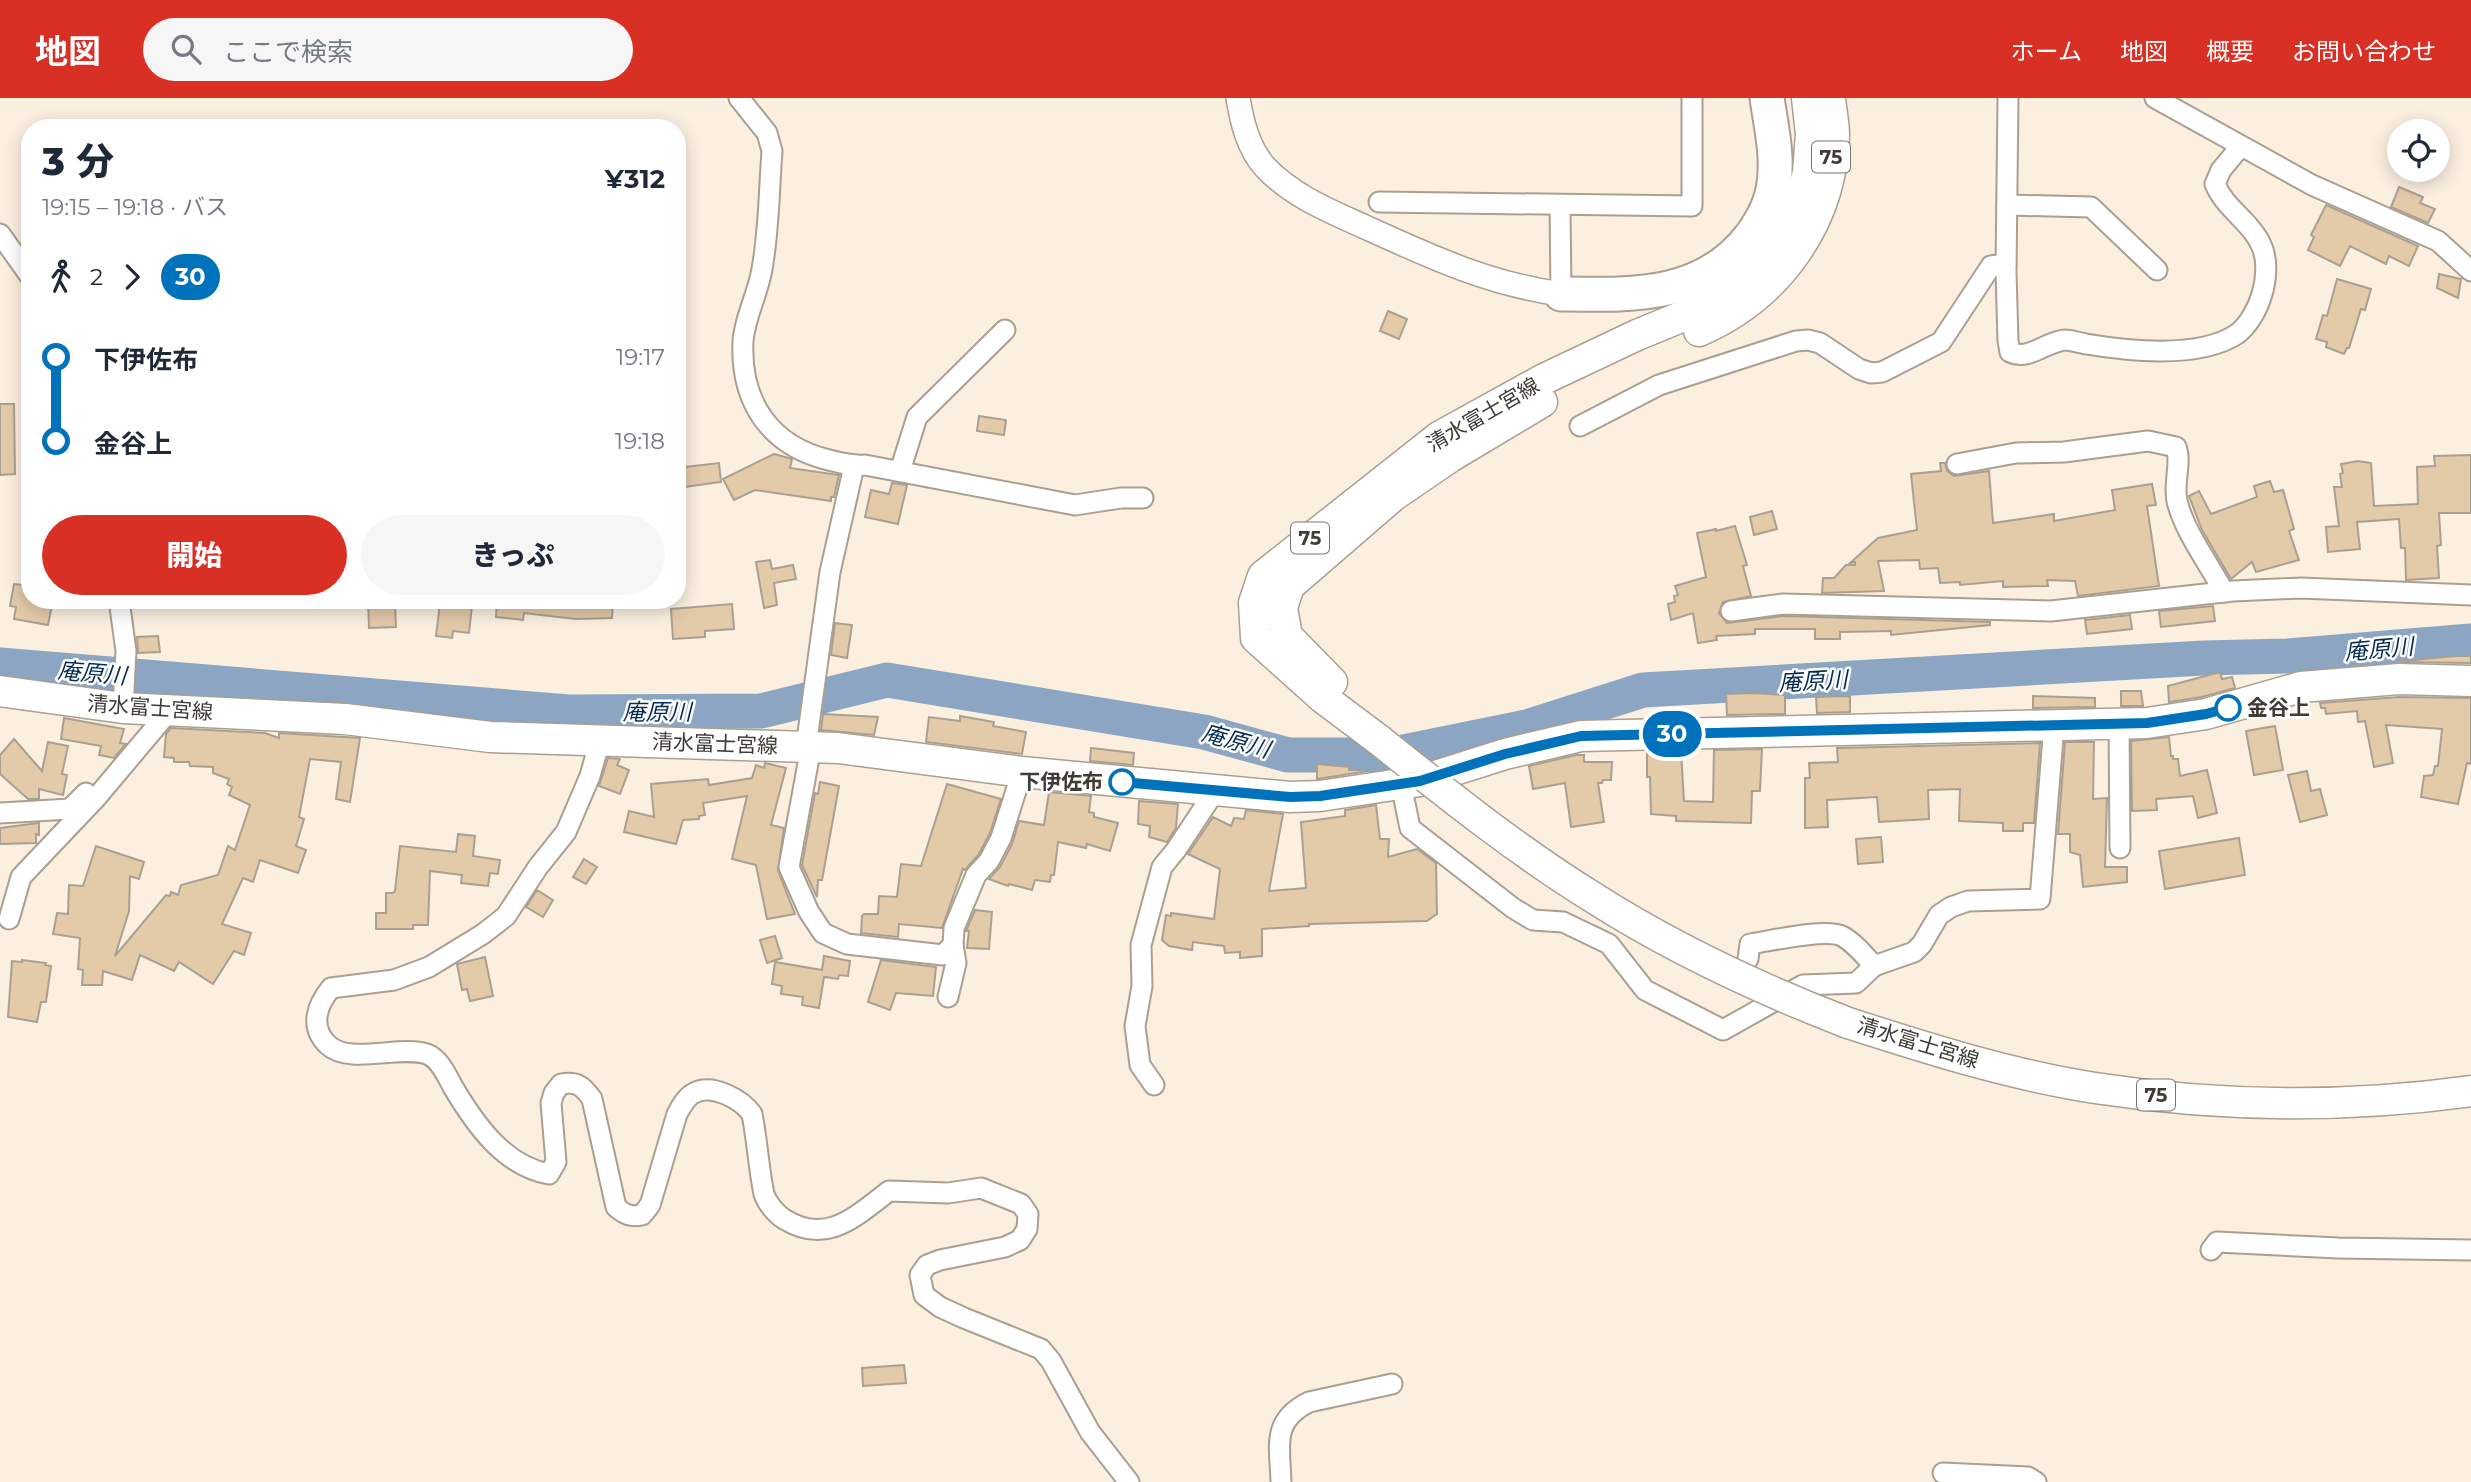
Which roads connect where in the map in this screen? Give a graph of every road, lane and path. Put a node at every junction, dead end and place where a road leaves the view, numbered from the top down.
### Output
1 (739, 98) edge
2 (1238, 98) edge
3 (1692, 98) edge
4 (1749, 98) edge
5 (1766, 98) edge
6 (1807, 98) edge
7 (1830, 98) edge
8 (2008, 98) edge
9 (2155, 98) edge
10 (2241, 146) junction
11 (1380, 202) dead end
12 (2007, 205) junction
13 (1560, 206) junction
14 (1807, 213) junction
15 (0, 234) edge
16 (21, 263) edge
17 (2006, 264) junction
18 (2158, 270) dead end
19 (2471, 271) edge
20 (1561, 294) junction
21 (1004, 330) dead end
22 (1580, 426) dead end
23 (1957, 464) dead end
24 (854, 466) junction
25 (900, 471) junction
26 (1143, 498) dead end
27 (2224, 592) junction
28 (2471, 595) edge
29 (120, 609) edge
30 (1731, 611) dead end
31 (2471, 681) edge
32 (0, 691) edge
33 (123, 708) junction
34 (170, 710) junction
35 (2119, 724) junction
36 (2054, 726) junction
37 (600, 740) junction
38 (809, 747) junction
39 (1022, 772) junction
40 (109, 783) junction
41 (1402, 784) junction
42 (1215, 791) junction
43 (0, 813) edge
44 (2120, 848) dead end
45 (9, 919) dead end
46 (953, 945) junction
47 (1748, 959) dead end
48 (1874, 966) junction
49 (948, 997) dead end
50 (1154, 1085) dead end
51 (2471, 1091) edge
52 (2211, 1250) dead end
53 (2469, 1253) edge
54 (1392, 1384) dead end
55 (1943, 1474) dead end
56 (1129, 1482) edge
57 (1281, 1482) edge
58 (2036, 1482) edge

1 - 24 street
2 - 20 street
3 - 13 street
4 - 20 highway
5 - 20 highway
6 - 14 main road, 清水富士宮線 / 75
7 - 14 main road, 清水富士宮線 / 75
8 - 12 street
9 - 10 street
10 - 17 street
10 - 19 street
11 - 13 street
12 - 17 street
12 - 18 street
13 - 20 street
14 - 51 main road, 清水富士宮線 / 75, bridge
15 - 16 street
17 - 22 street
21 - 25 street
23 - 27 street
24 - 25 street
24 - 38 street
25 - 26 street
27 - 28 street
27 - 30 street
29 - 33 street
31 - 35 main road, 清水富士宮線
32 - 33 main road, 清水富士宮線
33 - 34 main road, 清水富士宮線
34 - 37 main road, 清水富士宮線
34 - 40 street
35 - 36 main road, 清水富士宮線
35 - 44 street
36 - 41 main road, 清水富士宮線
36 - 48 street
37 - 38 main road, 清水富士宮線
37 - 56 street
38 - 39 main road, 清水富士宮線
38 - 46 street
39 - 42 main road, 清水富士宮線
39 - 46 street
40 - 43 street
40 - 45 street
41 - 42 main road, 清水富士宮線
41 - 48 street
42 - 50 street
46 - 49 street
47 - 48 street
52 - 53 street
54 - 57 street
55 - 58 street

